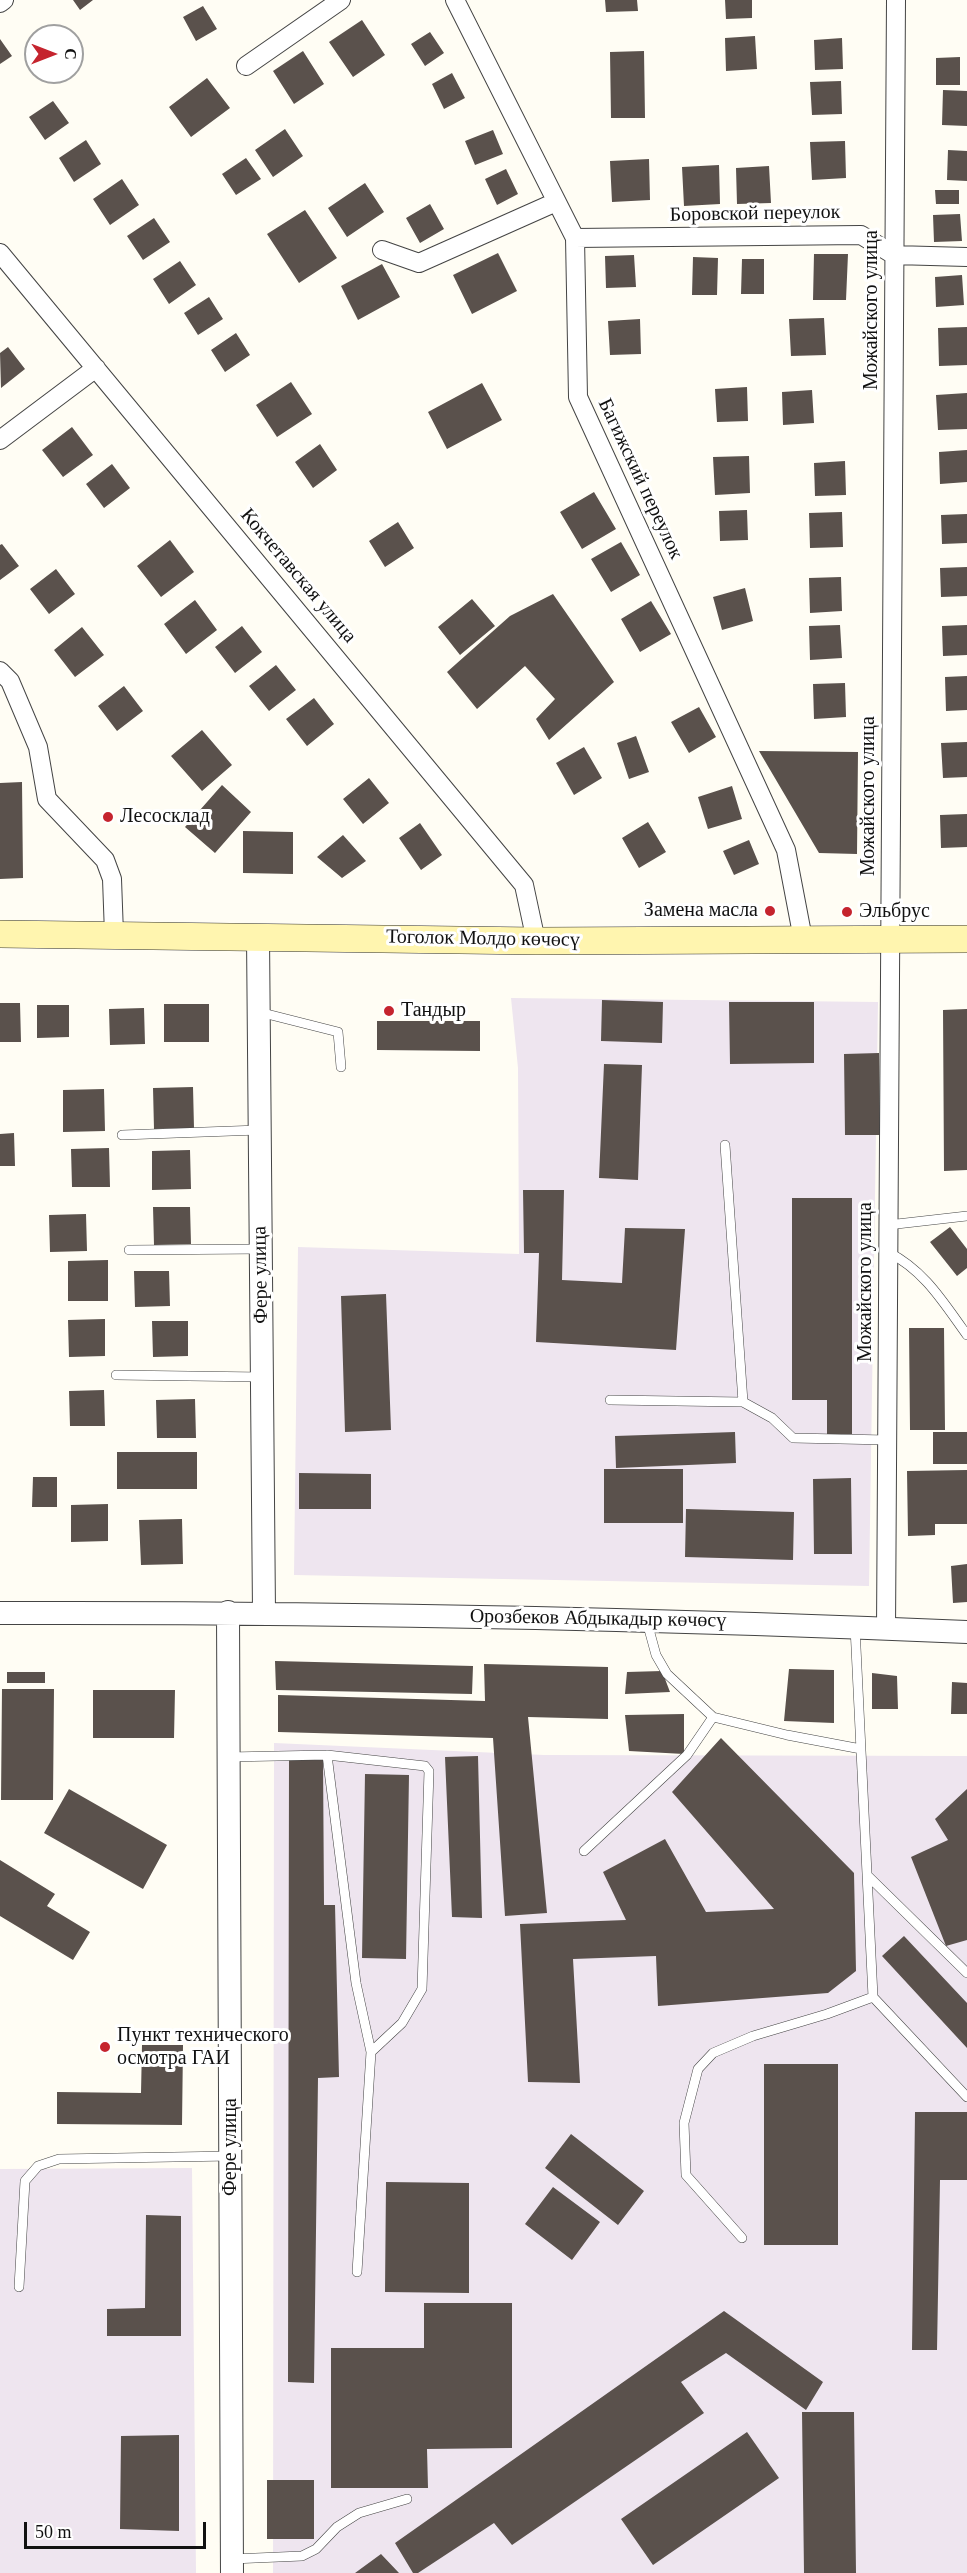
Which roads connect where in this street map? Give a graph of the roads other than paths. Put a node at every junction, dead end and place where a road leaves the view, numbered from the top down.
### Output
1 (341, 0) edge
2 (455, 0) edge
3 (896, 0) edge
4 (246, 66) dead end
5 (556, 202) junction
6 (574, 238) junction
7 (382, 250) dead end
8 (0, 253) edge
9 (894, 255) junction
10 (967, 257) edge
11 (96, 368) junction
12 (0, 440) edge
13 (0, 671) edge
14 (0, 934) edge
15 (114, 934) junction
16 (258, 937) junction
17 (803, 939) junction
18 (890, 939) junction
19 (967, 939) edge
20 (536, 941) junction
21 (259, 1012) junction
22 (341, 1067) dead end
23 (259, 1130) junction
24 (122, 1135) dead end
25 (725, 1145) dead end
26 (967, 1216) edge
27 (888, 1225) junction
28 (261, 1249) junction
29 (129, 1250) dead end
30 (888, 1252) junction
31 (967, 1335) edge
32 (116, 1376) dead end
33 (262, 1377) junction
34 (610, 1400) dead end
35 (743, 1402) junction
36 (887, 1440) junction
37 (228, 1612) junction
38 (264, 1612) junction
39 (0, 1613) edge
40 (646, 1619) junction
41 (855, 1627) junction
42 (886, 1628) junction
43 (967, 1632) edge
44 (713, 1717) junction
45 (861, 1749) junction
46 (327, 1755) junction
47 (228, 1757) junction
48 (584, 1851) dead end
49 (867, 1875) junction
50 (967, 1973) edge
51 (873, 1997) junction
52 (371, 2052) junction
53 (967, 2097) edge
54 (231, 2156) junction
55 (742, 2238) dead end
56 (357, 2272) dead end
57 (19, 2287) dead end
58 (407, 2499) dead end
59 (232, 2566) edge

1 - 4 street
2 - 5 street, Багижский переулок
3 - 9 street, Можайского улица
5 - 6 street, Багижский переулок
5 - 7 street
6 - 9 street, Боровской переулок
6 - 17 street, Багижский переулок
8 - 11 street, Кокчетавская улица
9 - 10 street, Боровской переулок
9 - 18 street, Можайского улица
11 - 12 street
11 - 20 street, Кокчетавская улица
13 - 15 street
14 - 15 main road, Тоголок Молдо көчөсү
15 - 16 main road, Тоголок Молдо көчөсү
16 - 20 main road, Тоголок Молдо көчөсү
16 - 21 street, Фере улица
17 - 18 main road, Тоголок Молдо көчөсү
17 - 20 main road, Тоголок Молдо көчөсү
18 - 19 main road, Тоголок Молдо көчөсү
18 - 27 street, Можайского улица
21 - 22 lane
21 - 23 street, Фере улица
23 - 24 lane
23 - 28 street, Фере улица
25 - 35 lane
26 - 27 lane
27 - 30 street, Можайского улица
28 - 29 lane
28 - 33 street, Фере улица
30 - 31 lane
30 - 36 street, Можайского улица
32 - 33 lane
33 - 38 street, Фере улица
34 - 35 lane
35 - 36 lane
36 - 42 street, Можайского улица
37 - 38 street, Орозбеков Абдыкадыр көчөсү
37 - 39 street, Орозбеков Абдыкадыр көчөсү
37 - 47 street, Фере улица
38 - 40 street, Орозбеков Абдыкадыр көчөсү
40 - 41 street, Орозбеков Абдыкадыр көчөсү
40 - 44 lane
41 - 42 street, Орозбеков Абдыкадыр көчөсү
41 - 45 lane
42 - 43 street, Орозбеков Абдыкадыр көчөсү
44 - 45 lane
44 - 48 lane
45 - 49 lane
46 - 47 lane
46 - 52 lane
46 - 52 lane
47 - 54 street, Фере улица
49 - 50 lane
49 - 51 lane
51 - 53 lane
51 - 55 lane
52 - 56 lane
54 - 57 lane
54 - 59 street, Фере улица
58 - 59 lane

